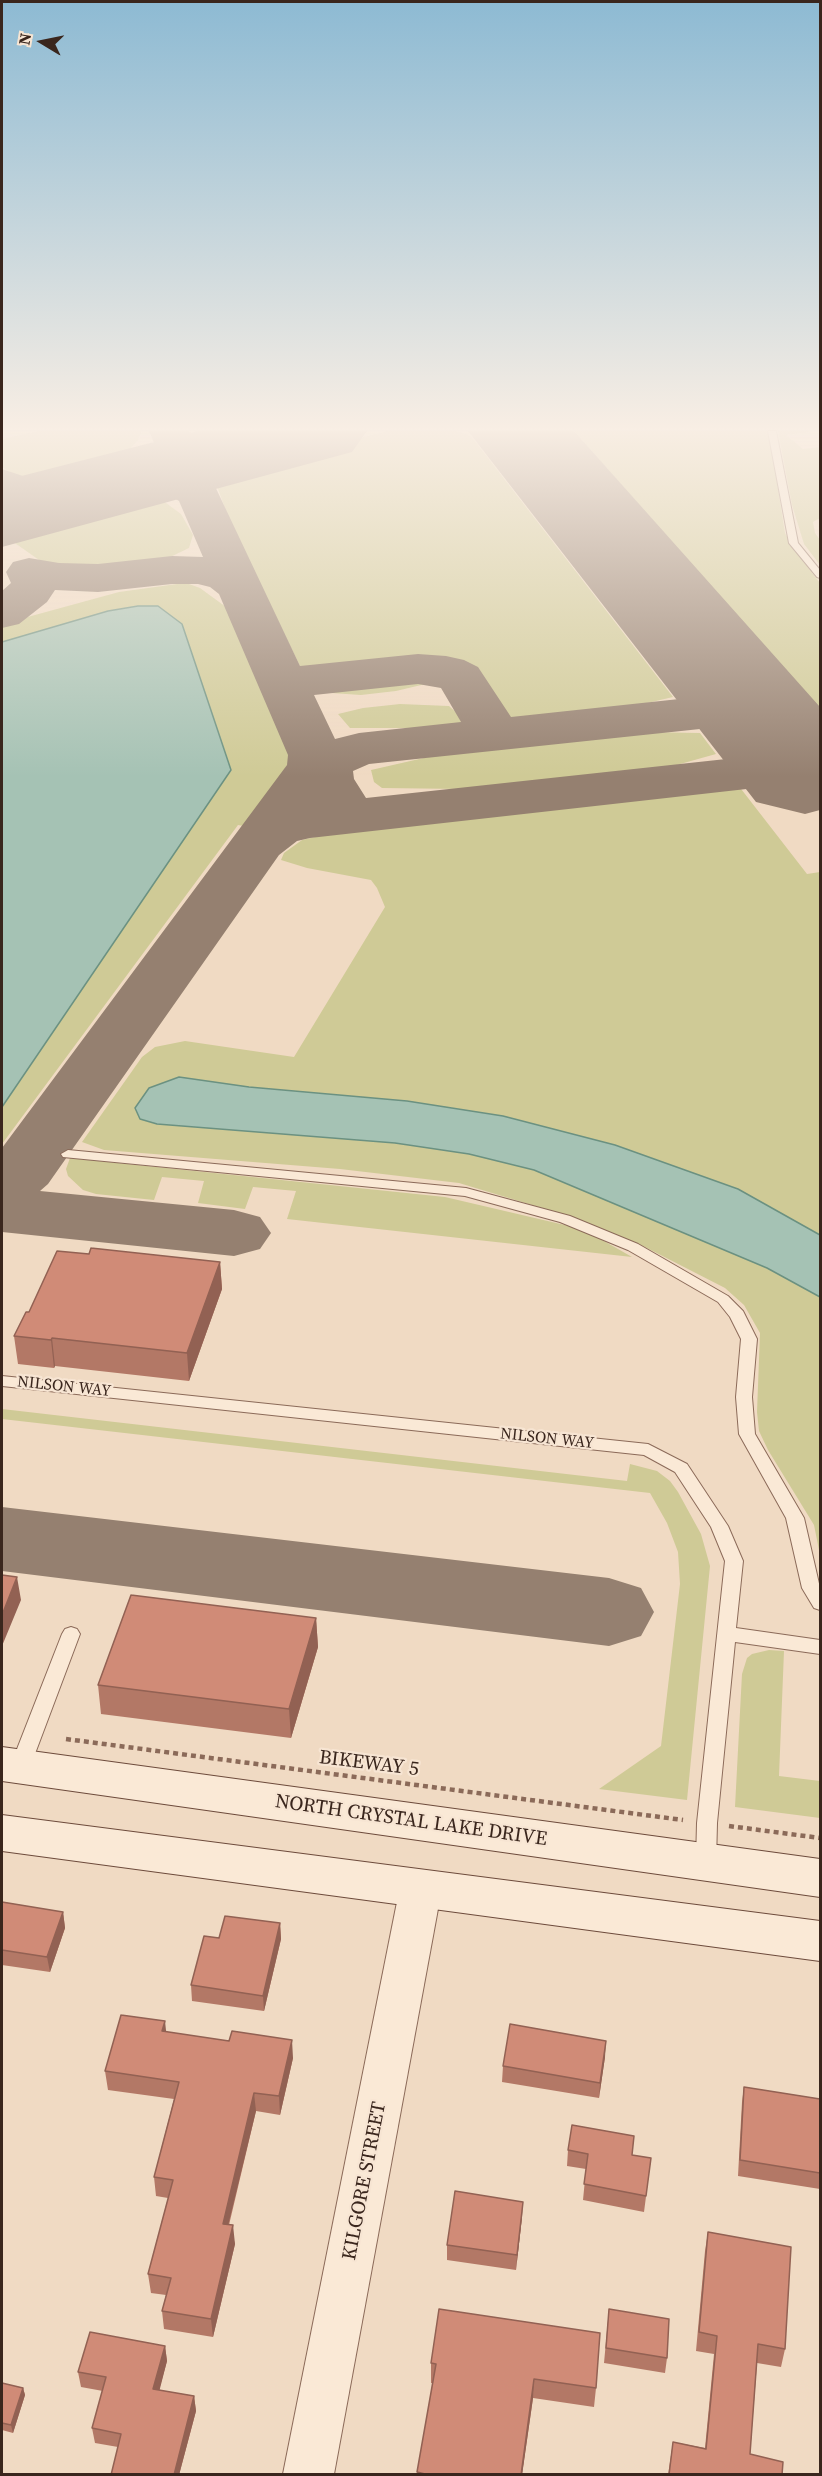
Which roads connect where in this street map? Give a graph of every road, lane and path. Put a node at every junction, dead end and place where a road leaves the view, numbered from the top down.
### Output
1 (797, 547) edge
2 (820, 575) edge
3 (68, 1154) dead end
4 (2, 1381) edge
5 (820, 1603) edge
6 (71, 1634) dead end
7 (727, 1634) junction
8 (820, 1647) edge
9 (57, 1738) dead end
10 (11, 1766) edge
11 (677, 1819) dead end
12 (744, 1828) dead end
13 (2, 1833) edge
14 (820, 1838) edge
15 (706, 1862) junction
16 (820, 1878) edge
17 (421, 1887) junction
18 (820, 1941) edge
19 (308, 2475) edge

1 - 2 lane
3 - 5 lane
4 - 7 lane, NILSON WAY
6 - 10 lane
7 - 8 lane
7 - 15 lane, NILSON WAY
9 - 11 path, BIKEWAY 5
10 - 15 main road, NORTH CRYSTAL LAKE DRIVE
12 - 14 path
13 - 17 main road
15 - 16 main road, NORTH CRYSTAL LAKE DRIVE
17 - 18 main road
17 - 19 street, KILGORE STREET

